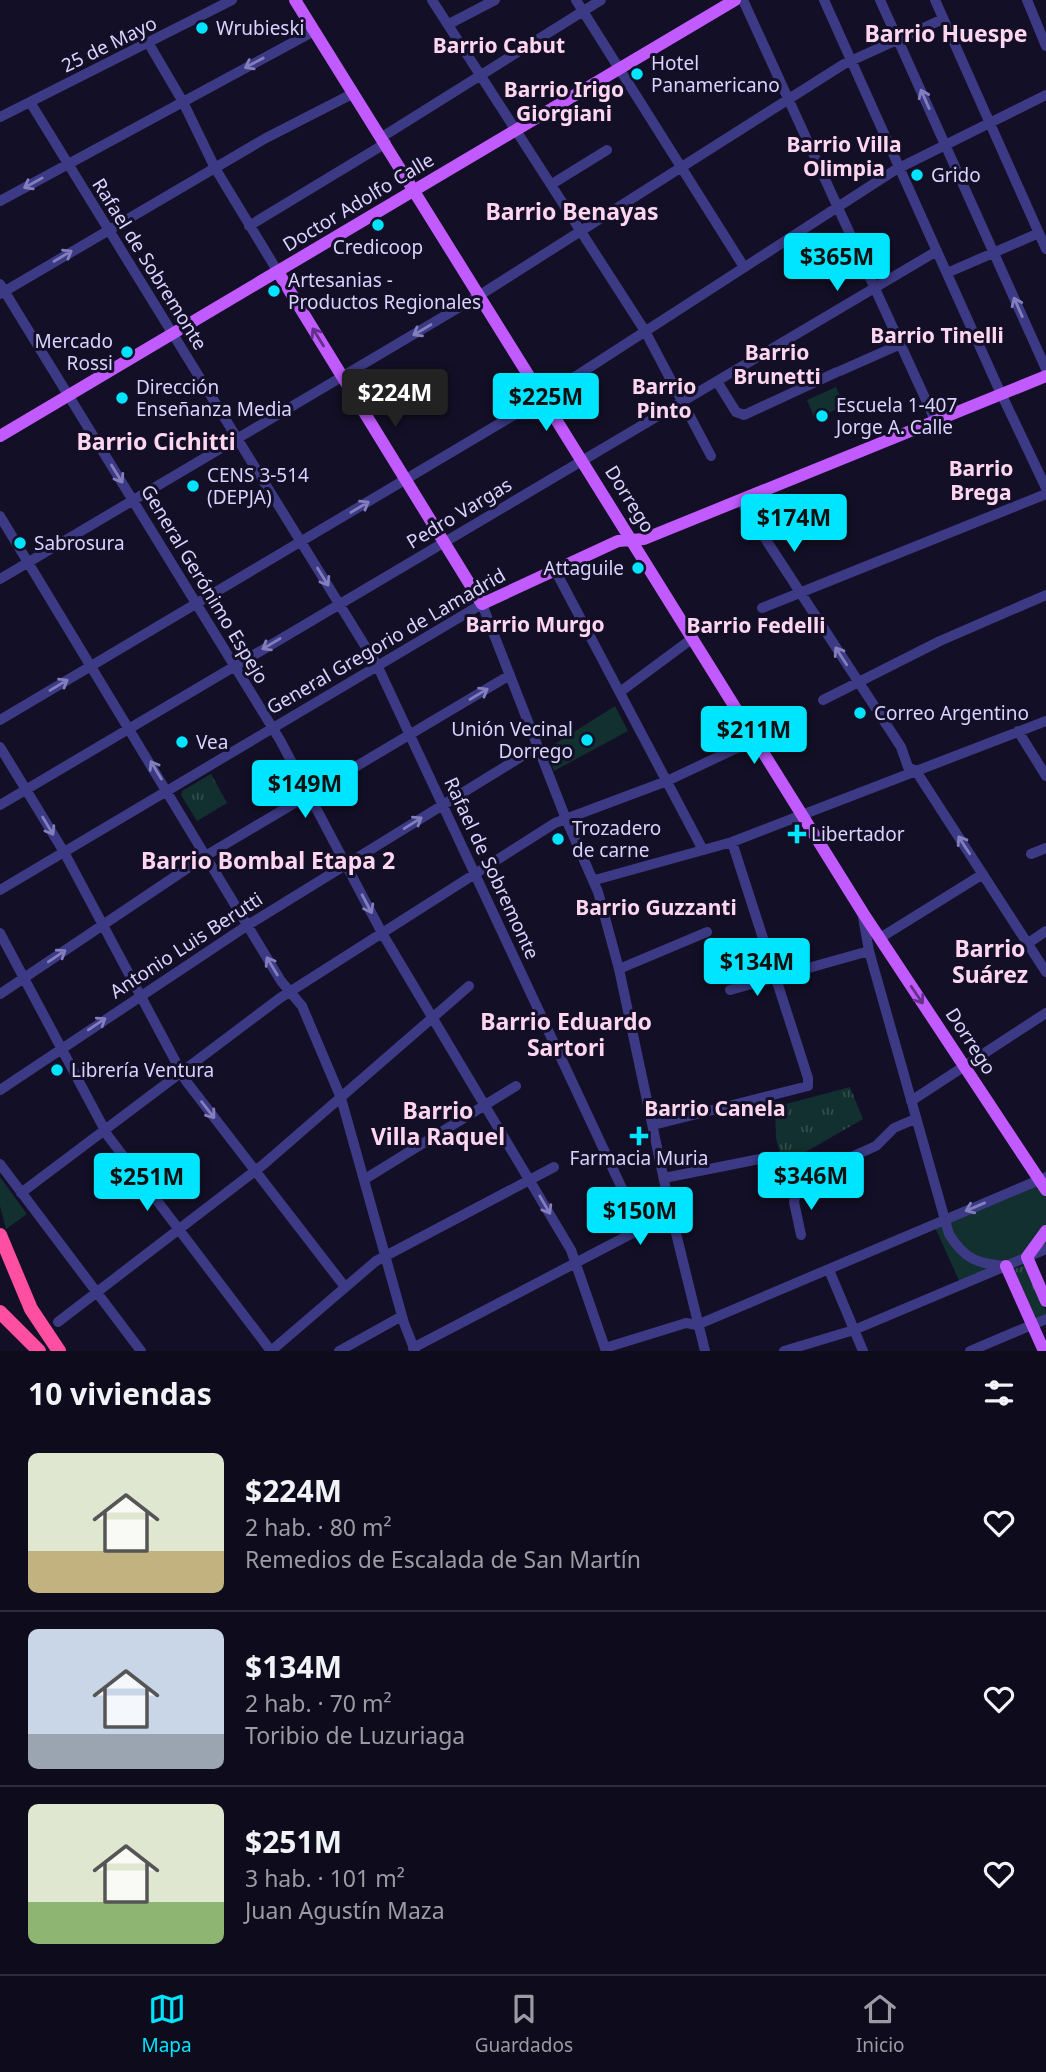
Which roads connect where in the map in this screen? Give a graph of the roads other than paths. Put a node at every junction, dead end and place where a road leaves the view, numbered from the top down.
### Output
1 (232, 0) edge
2 (295, 0) edge
3 (432, 0) edge
4 (495, 0) edge
5 (576, 0) edge
6 (601, 0) edge
7 (735, 0) edge
8 (743, 0) edge
9 (824, 0) edge
10 (880, 0) edge
11 (935, 0) edge
12 (1027, 0) edge
13 (482, 3) edge
14 (583, 11) junction
15 (943, 19) junction
16 (449, 24) junction
17 (314, 31) junction
18 (898, 39) junction
19 (149, 44) junction
20 (1046, 46) edge
21 (851, 60) junction
22 (620, 69) junction
23 (482, 74) junction
24 (354, 93) junction
25 (1046, 94) edge
26 (788, 99) junction
27 (30, 102) junction
28 (183, 102) junction
29 (0, 117) edge
30 (990, 124) junction
31 (518, 131) junction
32 (384, 140) junction
33 (946, 147) junction
34 (607, 150) dead end
35 (68, 163) junction
36 (215, 168) junction
37 (680, 168) junction
38 (900, 168) junction
39 (552, 184) junction
40 (415, 191) junction
41 (0, 201) edge
42 (836, 206) junction
43 (248, 226) junction
44 (108, 230) junction
45 (582, 231) junction
46 (1039, 233) junction
47 (1046, 248) edge
48 (937, 251) junction
49 (993, 253) junction
50 (744, 267) junction
51 (278, 272) junction
52 (947, 273) junction
53 (875, 288) junction
54 (1, 290) edge
55 (480, 295) junction
56 (645, 331) junction
57 (173, 334) junction
58 (901, 344) junction
59 (1046, 369) edge
60 (343, 376) junction
61 (1046, 376) edge
62 (718, 383) junction
63 (68, 396) junction
64 (1001, 396) junction
65 (544, 397) junction
66 (684, 403) junction
67 (936, 422) junction
68 (0, 436) edge
69 (238, 438) junction
70 (711, 456) dead end
71 (583, 460) junction
72 (407, 479) junction
73 (1046, 488) edge
74 (1046, 494) edge
75 (134, 500) junction
76 (740, 500) junction
77 (0, 516) edge
78 (633, 539) junction
79 (445, 541) junction
80 (301, 542) junction
81 (28, 562) junction
82 (555, 570) junction
83 (0, 579) edge
84 (801, 593) junction
85 (1046, 595) edge
86 (197, 603) junction
87 (340, 604) junction
88 (482, 604) junction
89 (762, 608) dead end
90 (693, 638) junction
91 (92, 666) junction
92 (235, 666) junction
93 (378, 667) junction
94 (510, 675) junction
95 (858, 681) junction
96 (620, 692) junction
97 (822, 701) dead end
98 (0, 720) edge
99 (1046, 720) edge
100 (130, 727) junction
101 (273, 729) junction
102 (1018, 731) junction
103 (411, 735) junction
104 (756, 739) junction
105 (0, 747) edge
106 (537, 747) junction
107 (916, 771) junction
108 (1046, 776) edge
109 (667, 781) junction
110 (26, 790) junction
111 (168, 790) junction
112 (310, 797) junction
113 (443, 804) junction
114 (0, 805) edge
115 (803, 814) junction
116 (566, 819) junction
117 (732, 842) junction
118 (1046, 848) edge
119 (703, 850) junction
120 (64, 852) junction
121 (1031, 854) dead end
122 (208, 855) junction
123 (346, 865) junction
124 (475, 873) junction
125 (983, 874) junction
126 (594, 880) junction
127 (0, 891) edge
128 (863, 913) junction
129 (104, 924) junction
130 (248, 925) junction
131 (1046, 931) edge
132 (707, 932) dead end
133 (0, 933) edge
134 (382, 933) junction
135 (880, 938) junction
136 (1027, 944) junction
137 (869, 951) junction
138 (619, 969) junction
139 (1046, 970) edge
140 (24, 977) junction
141 (776, 977) junction
142 (469, 986) dead end
143 (730, 990) dead end
144 (290, 992) junction
145 (0, 994) edge
146 (141, 995) junction
147 (1046, 1013) edge
148 (433, 1018) junction
149 (62, 1048) junction
150 (965, 1066) junction
151 (180, 1072) junction
152 (516, 1086) dead end
153 (0, 1090) edge
154 (341, 1098) junction
155 (911, 1101) junction
156 (485, 1105) junction
157 (915, 1119) junction
158 (653, 1125) junction
159 (105, 1130) junction
160 (765, 1158) dead end
161 (0, 1164) edge
162 (554, 1167) dead end
163 (256, 1171) junction
164 (664, 1178) junction
165 (365, 1179) junction
166 (530, 1180) junction
167 (1043, 1182) edge
168 (21, 1193) junction
169 (671, 1213) junction
170 (944, 1220) junction
171 (641, 1229) junction
172 (179, 1230) junction
173 (1046, 1231) edge
174 (0, 1235) edge
175 (801, 1235) dead end
176 (1046, 1249) edge
177 (385, 1255) junction
178 (1027, 1257) junction
179 (577, 1262) junction
180 (1006, 1266) junction
181 (829, 1270) junction
182 (345, 1287) junction
183 (96, 1293) junction
184 (1046, 1301) edge
185 (1, 1313) edge
186 (402, 1316) junction
187 (1046, 1319) edge
188 (58, 1322) dead end
189 (39, 1324) junction
190 (697, 1325) junction
191 (1032, 1325) junction
192 (854, 1330) junction
193 (414, 1349) edge
194 (606, 1350) edge
195 (39, 1351) edge
196 (59, 1351) edge
197 (66, 1351) edge
198 (141, 1351) edge
199 (271, 1351) edge
200 (339, 1351) edge
201 (705, 1351) edge
202 (784, 1351) edge
203 (863, 1351) edge
204 (970, 1351) edge
205 (1044, 1351) edge

1 - 19 street, 25 de Mayo
2 - 17 main road, Dorrego
3 - 16 street
4 - 13 street
5 - 14 street
6 - 14 street
7 - 22 main road, Doctor Adolfo Calle
8 - 26 street
9 - 21 street
10 - 18 street
11 - 15 street
12 - 20 street
13 - 16 street
14 - 22 street
14 - 23 street
15 - 18 street
15 - 30 street
16 - 23 street
17 - 24 main road, Dorrego
17 -> 28 street
18 - 21 street
33 -> 18 street
19 - 27 street, 25 de Mayo
19 - 28 street
21 - 26 street
21 - 38 street
22 - 31 main road, Doctor Adolfo Calle
22 - 37 street
23 - 31 street
23 - 32 street
24 - 32 main road, Dorrego
24 - 36 street
25 - 30 street
26 - 37 street
26 - 42 street
27 - 29 street, 25 de Mayo
27 - 35 street, Rafael de Sobremonte
28 - 35 street
28 - 36 street
30 - 33 street
30 - 46 street
31 - 39 street
31 - 40 main road, Doctor Adolfo Calle
32 - 40 main road, Dorrego
32 - 43 street
33 - 38 street
33 - 49 street
34 - 39 street
35 -> 41 street
35 - 44 street, Rafael de Sobremonte
36 - 43 street
36 - 44 street
37 - 45 street
37 - 50 street
38 - 42 street
38 - 48 street
39 - 45 street
40 - 51 main road, Doctor Adolfo Calle
40 - 55 main road, Dorrego
42 - 50 street
42 - 53 street
43 - 51 street
54 -> 44 street
44 - 57 street, Rafael de Sobremonte
45 - 55 street
45 - 56 street
46 - 47 street
46 - 49 street
48 - 52 street
48 - 53 street, Pedro Vargas
49 - 52 street
59 -> 49 street
50 - 56 street
51 - 57 main road, Doctor Adolfo Calle
60 -> 51 main road
52 - 64 street
53 - 58 street
53 - 62 street, Pedro Vargas
54 - 63 street, General Gerónimo Espejo
55 -> 60 street
55 - 65 main road, Dorrego
56 - 65 street
56 - 66 street
57 - 63 main road, Doctor Adolfo Calle
57 - 69 street, Rafael de Sobremonte
58 - 62 street
58 - 67 street
60 - 69 street
60 - 72 main road
61 - 64 main road, General Gregorio de Lamadrid
62 - 66 street, Pedro Vargas
63 - 68 main road, Doctor Adolfo Calle
63 -> 75 street, General Gerónimo Espejo
64 - 67 main road, General Gregorio de Lamadrid
64 - 73 street
65 - 71 main road, Dorrego
65 - 72 street
66 - 70 street
66 - 71 street, Pedro Vargas
67 - 76 main road, General Gregorio de Lamadrid
69 - 75 street
69 - 80 street, Rafael de Sobremonte
71 - 78 main road, Dorrego
71 - 79 street, Pedro Vargas
72 - 79 main road
80 -> 72 street
74 - 84 street
75 - 81 street
75 - 86 street, General Gerónimo Espejo
76 - 78 main road, General Gregorio de Lamadrid
76 - 84 street
77 - 81 street
78 - 82 main road, General Gregorio de Lamadrid
78 - 90 main road, Dorrego
79 - 87 street, Pedro Vargas
79 - 88 main road
80 - 86 street
80 -> 87 street, Rafael de Sobremonte
81 - 83 street
81 - 91 street
82 - 88 main road, General Gregorio de Lamadrid
82 - 96 street
84 - 89 street
95 -> 84 street
85 - 95 street
86 - 91 street
86 - 92 street, General Gerónimo Espejo
87 -> 92 street, Pedro Vargas
87 - 93 street, Rafael de Sobremonte
88 - 93 street, General Gregorio de Lamadrid
88 - 94 street
90 - 96 street
90 - 104 main road, Dorrego
98 -> 91 street
91 - 100 street
92 - 100 street, Pedro Vargas
92 - 101 street, General Gerónimo Espejo
93 - 101 street, General Gregorio de Lamadrid
93 - 103 street, Rafael de Sobremonte
103 -> 94 street
94 - 106 street
95 - 97 street
95 - 107 street
96 - 109 street
99 - 102 street
100 - 110 street, Pedro Vargas
111 -> 100 street
101 - 111 street, General Gregorio de Lamadrid
101 - 112 street, General Gerónimo Espejo
102 - 107 street
102 - 108 street
103 - 112 street
103 - 113 street, Rafael de Sobremonte
104 - 109 street
104 - 115 main road, Dorrego
105 - 110 street
106 - 113 street, Antonio Luis Berutti
106 - 116 street
107 - 115 street
125 -> 107 street
109 - 116 street
109 - 119 street
110 - 114 street, Pedro Vargas
110 -> 120 street
111 - 120 street, General Gregorio de Lamadrid
111 - 122 street
112 - 122 street
112 - 123 street, General Gerónimo Espejo
123 -> 113 street, Antonio Luis Berutti
113 - 124 street, Rafael de Sobremonte
115 - 117 street
115 - 128 main road, Dorrego
116 - 124 street
116 - 126 street
117 - 119 street
117 - 141 street
118 - 121 street
119 - 126 street
120 - 127 street, General Gregorio de Lamadrid
120 - 129 street
122 - 129 street
122 - 130 street
123 - 130 street, Antonio Luis Berutti
123 -> 134 street, General Gerónimo Espejo
124 - 134 street
124 - 171 street, Rafael de Sobremonte
125 - 135 street
125 - 136 street
126 - 138 street
128 - 135 main road, Dorrego
128 - 137 street, Dorrego
140 -> 129 street
129 - 146 street
144 -> 130 street
130 - 146 street, Antonio Luis Berutti
131 - 136 street
132 - 138 street
133 - 140 street
134 - 144 street
134 - 148 street, General Gerónimo Espejo
135 -> 150 main road, Dorrego
136 - 139 street
137 - 141 street
137 - 155 street, Dorrego
138 - 158 street
140 - 145 street
140 - 149 street
141 - 143 street
141 - 158 street
142 - 148 street
144 - 151 street
144 - 154 street
149 -> 146 street, Antonio Luis Berutti
146 - 151 street
147 - 150 street
148 - 154 street
148 - 156 street, General Gerónimo Espejo
149 - 153 street, Antonio Luis Berutti
149 - 159 street
150 - 155 street
150 - 167 main road, Dorrego
151 - 159 street
151 -> 163 street
152 - 156 street
154 - 163 street
154 - 165 street
155 - 157 street, Dorrego
156 - 165 street
156 - 166 street, General Gerónimo Espejo
157 - 170 street, Dorrego
157 - 175 street
158 - 164 street
159 - 168 street
159 - 172 street
160 - 164 street
161 - 168 street
162 - 166 street
163 - 172 street
163 - 182 street
164 - 169 street
165 - 177 street
166 - 177 street
166 -> 179 street, General Gerónimo Espejo
167 -> 170 street
168 - 183 street
169 - 171 street
169 - 190 street
170 - 180 street, Dorrego
170 - 181 street
171 - 179 street
172 - 183 street
172 - 199 street
173 - 178 main road
174 - 189 highway
176 - 178 street
177 - 182 street
177 - 186 street
178 - 180 street
178 - 184 main road
179 - 193 street
179 - 194 street, General Gerónimo Espejo
180 - 191 main road
180 - 192 street
181 - 190 street
181 - 192 street
182 - 199 street
183 - 188 street
183 - 198 street
185 - 195 highway
186 - 193 street
186 - 200 street
187 - 191 street
189 - 196 highway
189 - 197 highway
190 - 194 street
190 - 201 street
191 - 204 street
191 - 205 main road
192 - 202 street
192 - 203 street

